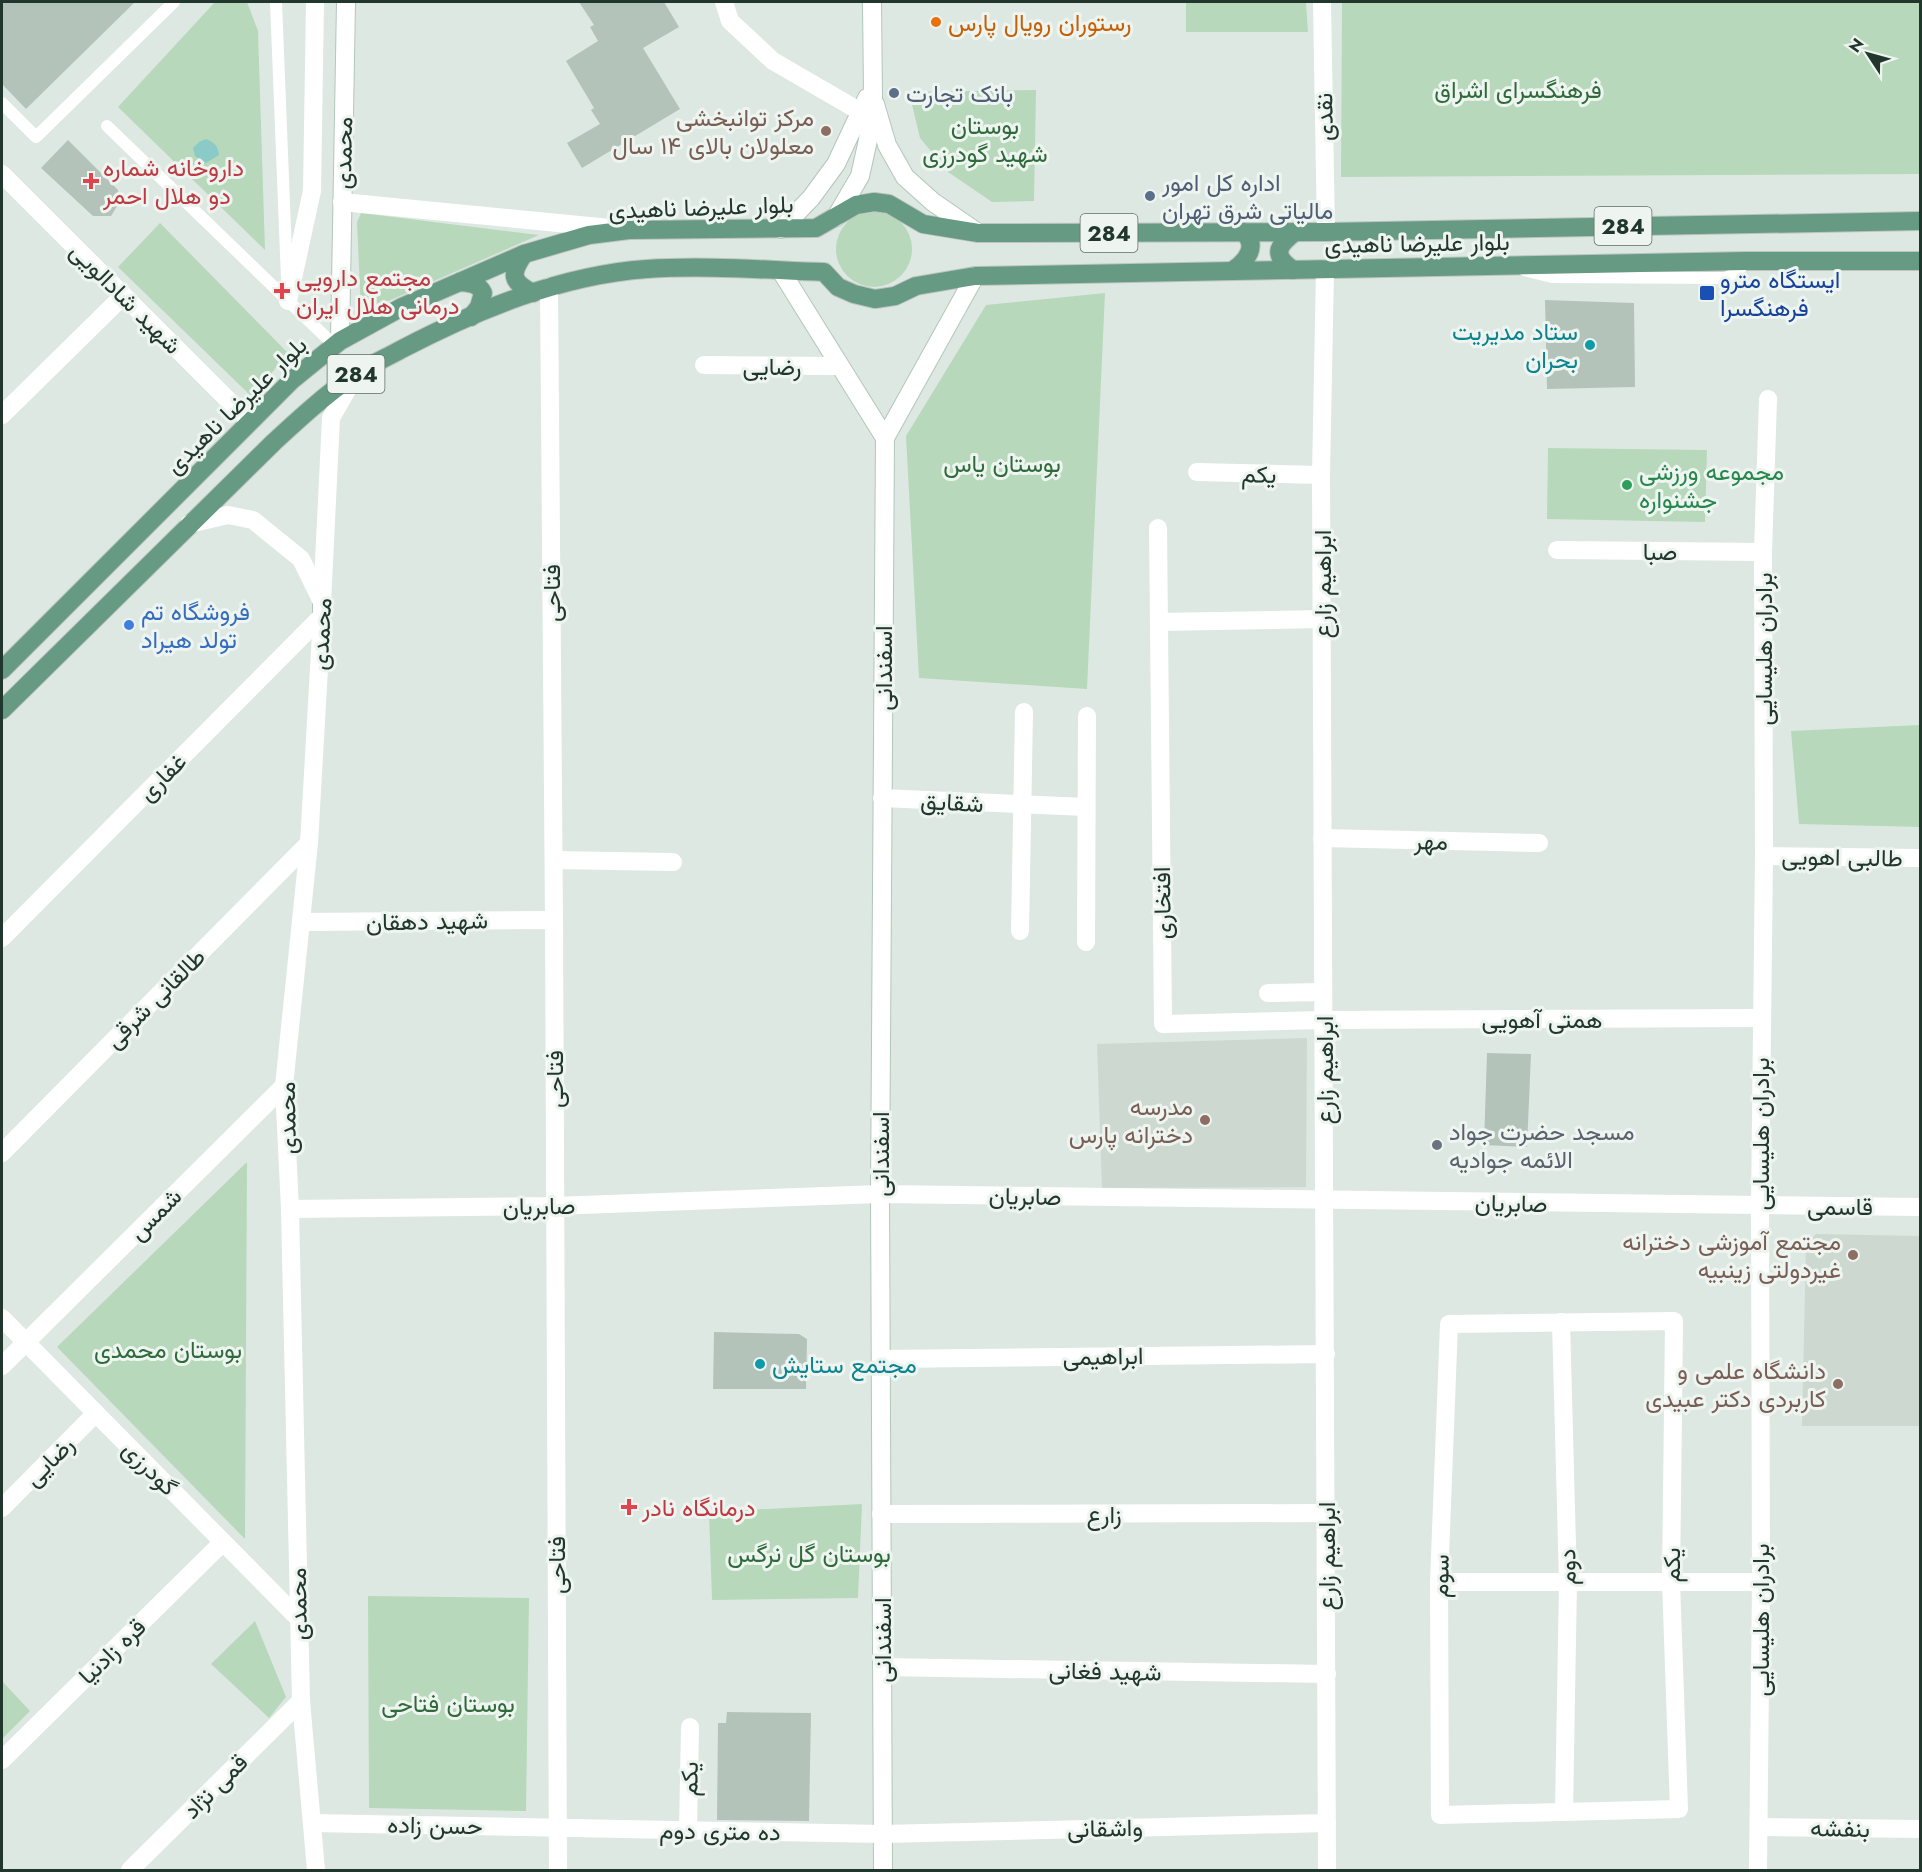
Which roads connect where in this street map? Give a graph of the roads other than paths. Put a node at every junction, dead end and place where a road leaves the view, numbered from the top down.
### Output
1 (174, 2) edge
2 (276, 2) edge
3 (315, 2) edge
4 (346, 2) edge
5 (724, 2) edge
6 (872, 2) edge
7 (1322, 2) edge
8 (873, 90) junction
9 (2, 103) edge
10 (861, 112) junction
11 (107, 126) dead end
12 (4, 181) edge
13 (342, 202) junction
14 (836, 217) junction
15 (1920, 221) edge
16 (781, 229) junction
17 (629, 230) junction
18 (1243, 232) junction
19 (1295, 232) junction
20 (1326, 232) junction
21 (978, 233) junction
22 (524, 254) junction
23 (1920, 261) edge
24 (1325, 269) junction
25 (1293, 270) junction
26 (781, 271) junction
27 (1232, 271) junction
28 (975, 276) junction
29 (460, 282) junction
30 (541, 290) junction
31 (123, 296) junction
32 (288, 301) junction
33 (471, 317) junction
34 (337, 343) junction
35 (704, 365) dead end
36 (840, 366) junction
37 (356, 374) junction
38 (1768, 399) dead end
39 (2, 415) edge
40 (250, 422) junction
41 (885, 438) junction
42 (1197, 472) dead end
43 (1321, 475) junction
44 (189, 524) junction
45 (1158, 528) dead end
46 (1557, 550) dead end
47 (1763, 552) junction
48 (322, 609) junction
49 (1322, 619) junction
50 (1158, 622) junction
51 (2, 670) edge
52 (2, 710) edge
53 (1024, 712) dead end
54 (1087, 716) dead end
55 (882, 798) junction
56 (1022, 804) junction
57 (1086, 807) junction
58 (1322, 838) junction
59 (309, 843) junction
60 (1539, 843) dead end
61 (1764, 856) junction
62 (1920, 858) edge
63 (554, 860) junction
64 (673, 862) dead end
65 (554, 920) junction
66 (301, 922) junction
67 (1020, 931) dead end
68 (2, 938) edge
69 (1086, 942) dead end
70 (1323, 992) junction
71 (1268, 993) dead end
72 (1761, 1018) junction
73 (1324, 1020) junction
74 (284, 1086) junction
75 (2, 1153) edge
76 (879, 1194) junction
77 (1323, 1201) junction
78 (1760, 1205) junction
79 (554, 1206) junction
80 (1920, 1207) edge
81 (290, 1209) junction
82 (2, 1317) edge
83 (1674, 1321) joint
84 (1561, 1322) junction
85 (26, 1342) junction
86 (1326, 1354) junction
87 (880, 1359) junction
88 (2, 1366) edge
89 (96, 1413) junction
90 (2, 1508) edge
91 (1326, 1513) junction
92 (881, 1514) junction
93 (223, 1542) junction
94 (1439, 1582) junction
95 (1568, 1582) junction
96 (1671, 1582) junction
97 (1761, 1582) junction
98 (299, 1619) junction
99 (882, 1667) junction
100 (1327, 1674) junction
101 (301, 1701) junction
102 (690, 1727) dead end
103 (2, 1760) edge
104 (1679, 1809) joint
105 (1564, 1812) junction
106 (312, 1823) junction
107 (1327, 1823) junction
108 (1759, 1827) junction
109 (558, 1828) junction
110 (1920, 1829) edge
111 (688, 1830) junction
112 (883, 1834) junction
113 (130, 1870) edge
114 (316, 1870) edge
115 (558, 1870) edge
116 (884, 1870) edge
117 (1328, 1870) edge
118 (1758, 1870) edge

1 - 9 lane
2 - 32 lane
3 - 32 street
4 - 13 street, محمدی
5 - 10 street
6 - 8 street
7 - 20 street, نقدی
8 - 10 street
8 - 14 street
8 - 21 street
10 - 16 street
11 - 32 lane
12 - 31 street, شهید شادالویی
13 - 17 street
13 - 34 street, محمدی
14 - 16 main road, بلوار علیرضا ناهیدی / 284
14 - 21 main road, بلوار علیرضا ناهیدی / 284
15 - 20 main road, بلوار علیرضا ناهیدی / 284
16 - 17 main road, بلوار علیرضا ناهیدی / 284
17 - 22 main road, بلوار علیرضا ناهیدی / 284
18 - 19 main road, بلوار علیرضا ناهیدی / 284
18 - 21 main road, بلوار علیرضا ناهیدی / 284
18 - 27 main road
19 - 20 main road, بلوار علیرضا ناهیدی / 284
19 - 25 main road
22 - 29 main road, بلوار علیرضا ناهیدی / 284
22 - 30 main road
23 - 24 main road, بلوار علیرضا ناهیدی / 284
24 - 25 main road, بلوار علیرضا ناهیدی / 284
24 - 43 street, ابراهیم زارع
25 - 27 main road, بلوار علیرضا ناهیدی / 284
26 - 28 main road, بلوار علیرضا ناهیدی / 284
26 - 30 main road, 284
26 - 36 street
27 - 28 main road, بلوار علیرضا ناهیدی / 284
28 - 41 street
29 - 33 main road
29 - 34 main road, بلوار علیرضا ناهیدی / 284
30 - 33 main road, 284
30 - 63 street, فتاحی
31 - 39 street
31 - 40 street, شهید شادالویی
32 - 34 lane
33 - 37 main road, 284
34 - 40 main road, بلوار علیرضا ناهیدی / 284
35 - 36 street, رضایی
36 - 41 street
37 - 44 main road, 284
37 - 48 street, محمدی
38 - 47 street, برادران هلیسایی
40 - 51 main road, بلوار علیرضا ناهیدی / 284
41 - 55 street, اسفندانی
42 - 43 street, یکم
43 - 49 street, ابراهیم زارع
44 - 48 street
44 - 52 main road, 284
45 - 50 street, افتخاری
46 - 47 street, صبا
47 - 61 street, برادران هلیسایی
48 - 59 street, محمدی
48 - 68 street, غفاری
49 - 50 street
49 - 58 street, ابراهیم زارع
50 - 73 street, افتخاری
53 - 56 street
54 - 57 street
55 - 56 street, شقایق
55 - 76 street, اسفندانی
56 - 57 street, شقایق
56 - 67 street
57 - 69 street
58 - 60 street, مهر
58 - 70 street, ابراهیم زارع
59 - 66 street, محمدی
59 - 75 street, طالقانی شرقی
61 - 62 street, طالبی اهویی
61 - 72 street, برادران هلیسایی
63 - 64 street
63 - 65 street, فتاحی
65 - 66 street, شهید دهقان
65 - 79 street, فتاحی
66 - 74 street, محمدی
70 - 71 street
70 - 73 street, ابراهیم زارع
72 - 73 street, همتی آهویی
72 - 78 street, برادران هلیسایی
73 - 77 street, ابراهیم زارع
74 - 81 street, محمدی
74 - 85 street, شمس
76 - 77 street, صابریان
76 - 79 street, صابریان
76 - 87 street, اسفندانی
77 - 78 street, صابریان
77 - 86 street, ابراهیم زارع
78 - 80 street, قاسمی
78 - 97 street, برادران هلیسایی
79 - 81 street, صابریان
79 - 109 street, فتاحی
81 - 98 street, محمدی
82 - 85 street, گودرزی
83 - 84 street, سوم
83 - 96 street, یکم
84 - 94 street, سوم
84 - 95 street, دوم
85 - 88 street, شمس
85 - 89 street, گودرزی
86 - 87 street, ابراهیمی
86 - 91 street, ابراهیم زارع
87 - 92 street, اسفندانی
89 - 90 street, رضایی
89 - 93 street, گودرزی
91 - 92 street, زارع
91 - 100 street, ابراهیم زارع
92 - 99 street, اسفندانی
93 - 98 street, گودرزی
93 - 103 street, قره زادنیا
94 - 95 street
94 - 105 street, سوم
95 - 96 street
95 - 105 street, دوم
96 - 97 street
96 - 104 street, یکم
97 - 108 street, برادران هلیسایی
98 - 101 street, محمدی
99 - 100 street, شهید فغانی
99 - 112 street, اسفندانی
100 - 107 street, ابراهیم زارع
101 - 106 street, محمدی
101 - 113 street, قمی نژاد
102 - 111 street, یکم
104 - 105 street, سوم
106 - 109 street, حسن زاده
106 - 114 street, محمدی
107 - 112 street, واشقانی
107 - 117 street, ابراهیم زارع
108 - 110 street, بنفشه
108 - 118 street, برادران هلیسایی
109 - 111 street, ده متری دوم
109 - 115 street, فتاحی
111 - 112 street, ده متری دوم
112 - 116 street, اسفندانی

